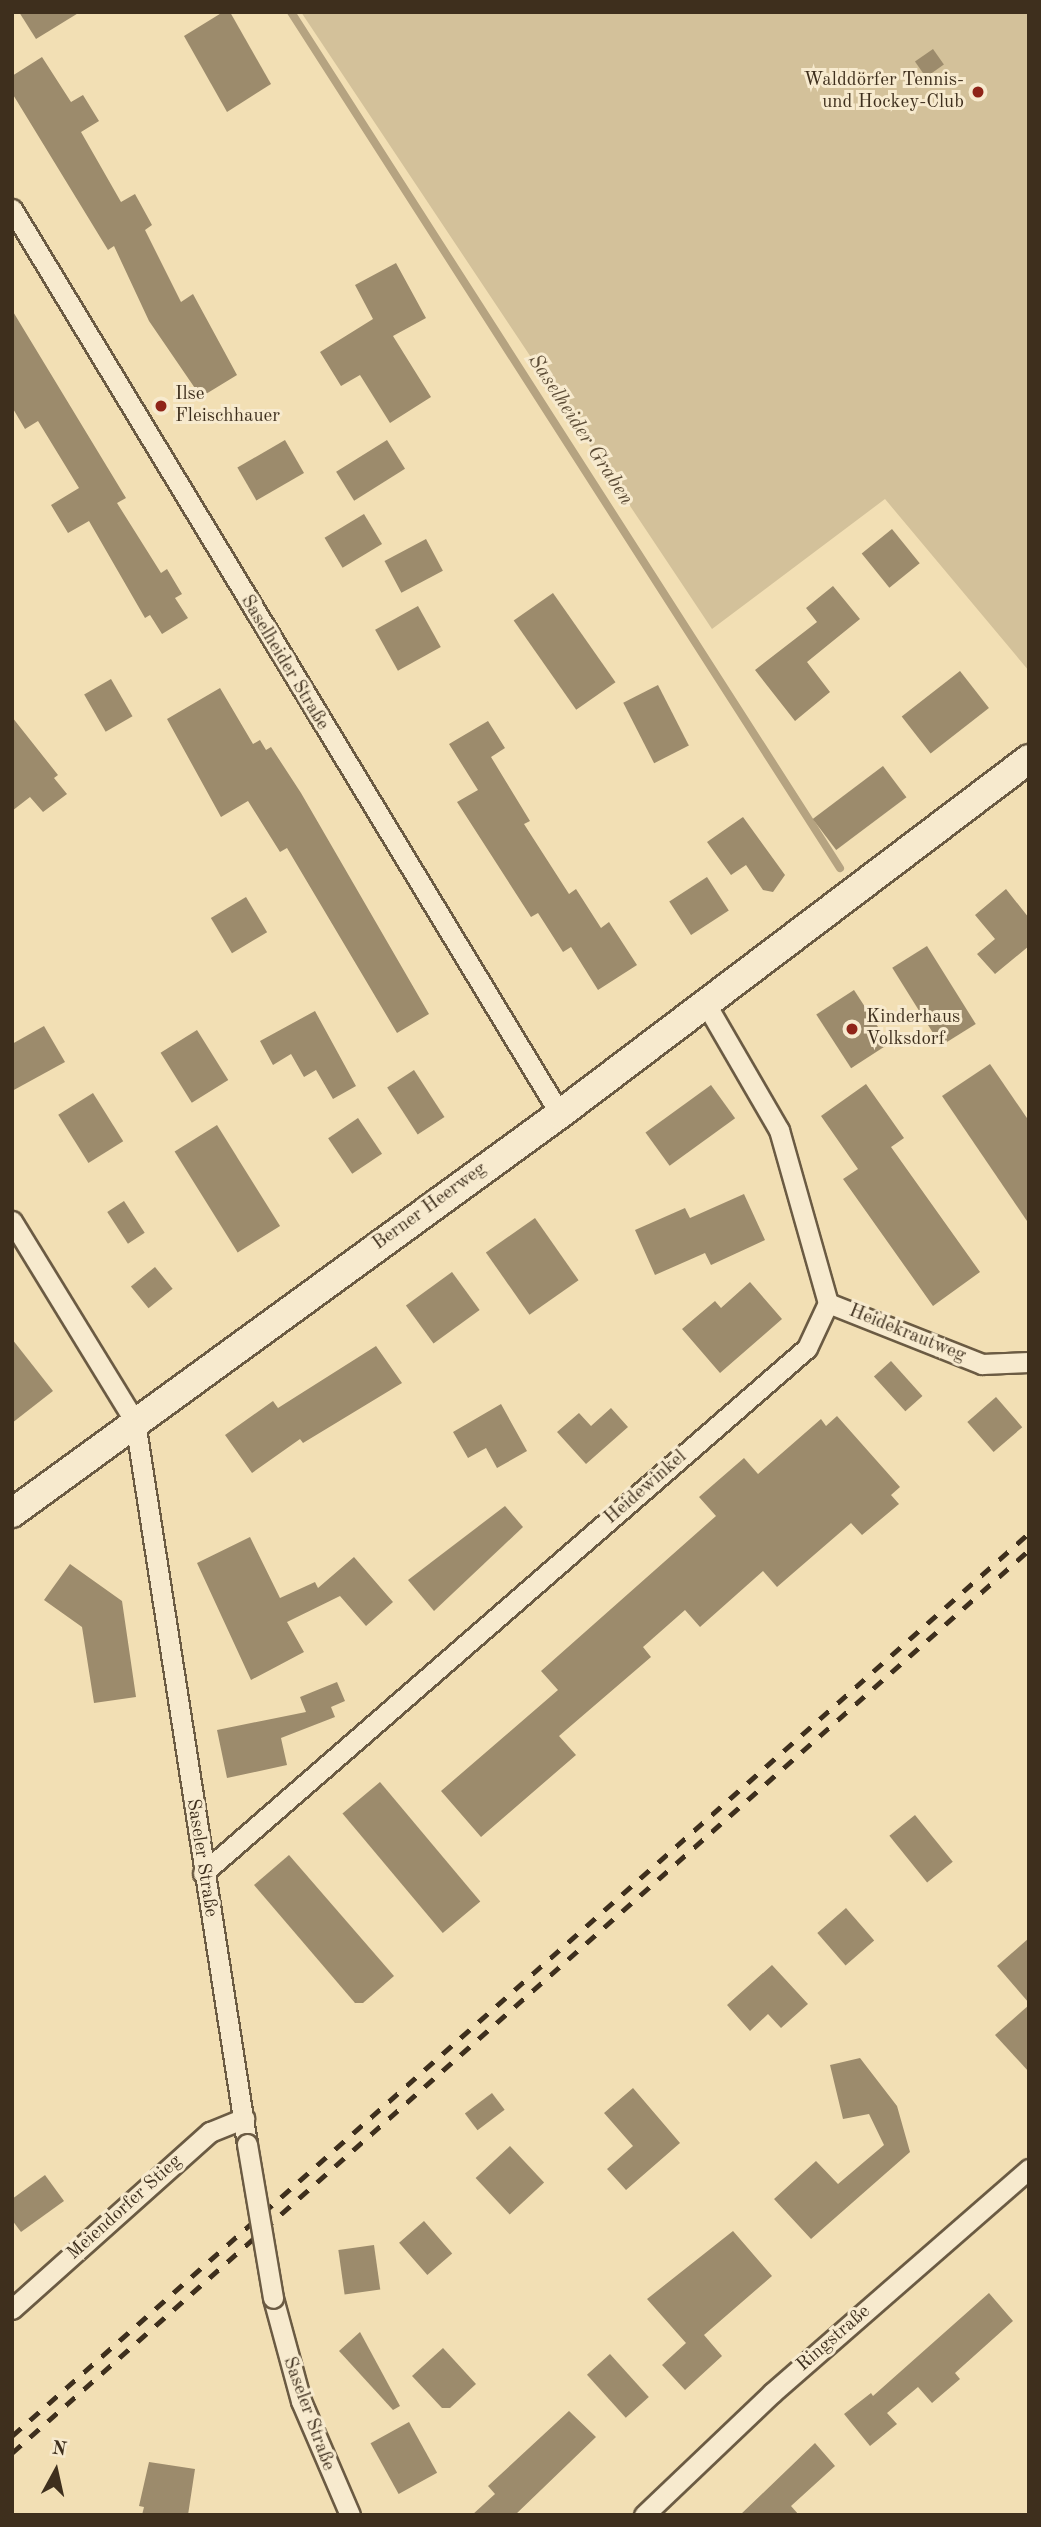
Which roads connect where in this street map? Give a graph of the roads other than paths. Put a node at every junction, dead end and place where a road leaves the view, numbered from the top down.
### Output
1 (12, 209) edge
2 (1029, 759) edge
3 (706, 1004) junction
4 (560, 1114) junction
5 (12, 1221) edge
6 (828, 1303) junction
7 (1029, 1362) edge
8 (135, 1422) junction
9 (12, 1513) edge
10 (203, 1873) junction
11 (244, 2118) junction
12 (1029, 2169) edge
13 (12, 2309) edge
14 (350, 2515) edge
15 (644, 2515) edge

1 - 4 street, Saselheider Straße
2 - 3 main road, Berner Heerweg
3 - 4 main road, Berner Heerweg
3 - 6 street
4 - 8 main road, Berner Heerweg
5 - 8 street, Saseler Straße
6 - 7 street, Heidekrautweg
6 - 10 street, Heidewinkel
8 - 9 main road, Berner Heerweg
8 - 10 street, Saseler Straße
10 - 11 street, Saseler Straße
11 - 13 street, Meiendorfer Stieg
11 - 14 street, Saseler Straße, bridge
12 - 15 street, Ringstraße

